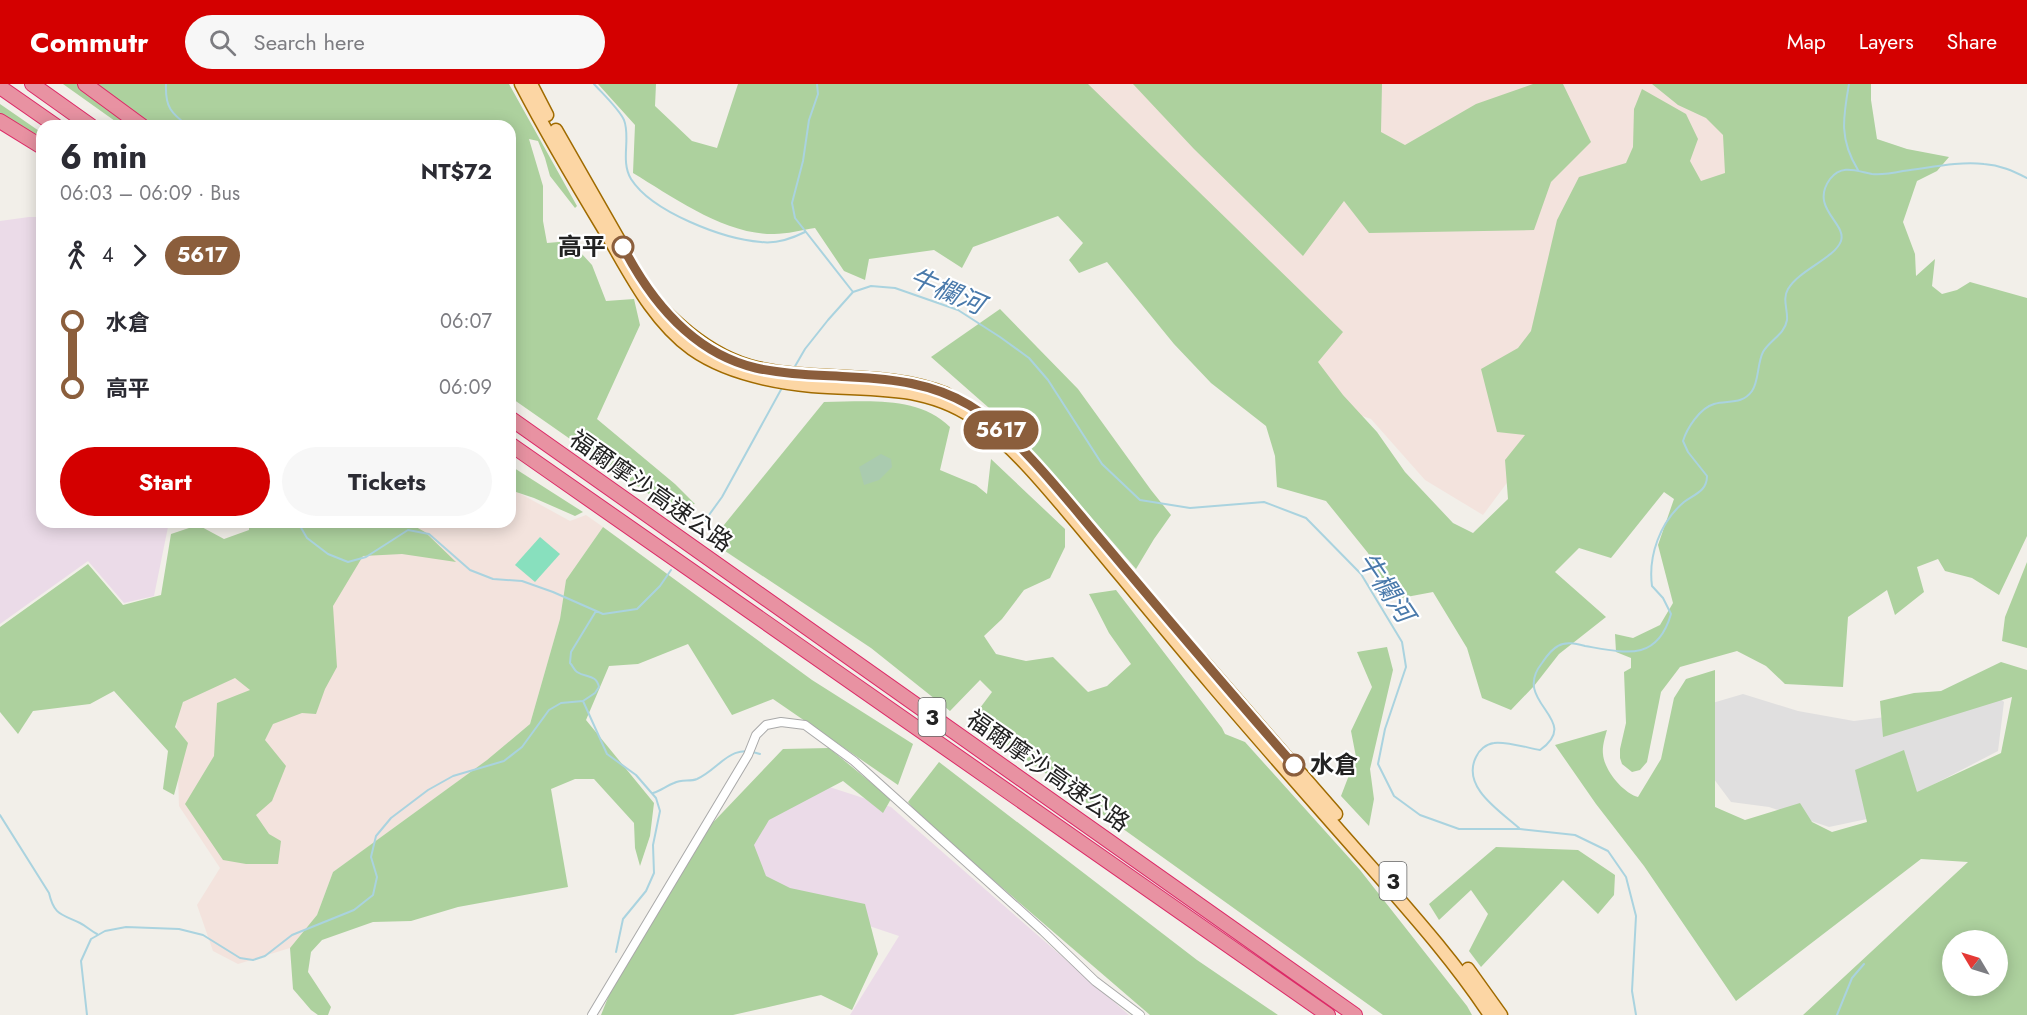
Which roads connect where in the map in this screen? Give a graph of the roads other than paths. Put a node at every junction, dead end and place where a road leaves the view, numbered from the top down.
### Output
1 (32, 84) edge
2 (85, 84) edge
3 (521, 84) edge
4 (531, 84) edge
5 (0, 87) edge
6 (47, 120) edge
7 (83, 120) edge
8 (134, 120) edge
9 (0, 121) edge
10 (36, 143) edge
11 (755, 372) junction
12 (516, 422) edge
13 (516, 448) edge
14 (1216, 682) junction
15 (592, 1015) edge
16 (1140, 1015) edge
17 (1328, 1015) edge
18 (1355, 1015) edge
19 (1490, 1015) edge
20 (1501, 1015) edge

1 - 7 highway
2 - 8 highway
3 - 11 main road, 3
4 - 11 main road, 3
5 - 6 highway
9 - 10 highway
11 - 14 main road, 3
12 - 18 highway, 福爾摩沙高速公路 / 3
13 - 17 highway, 福爾摩沙高速公路 / 3
14 - 19 main road, 3
14 - 20 main road, 3
15 - 16 street

